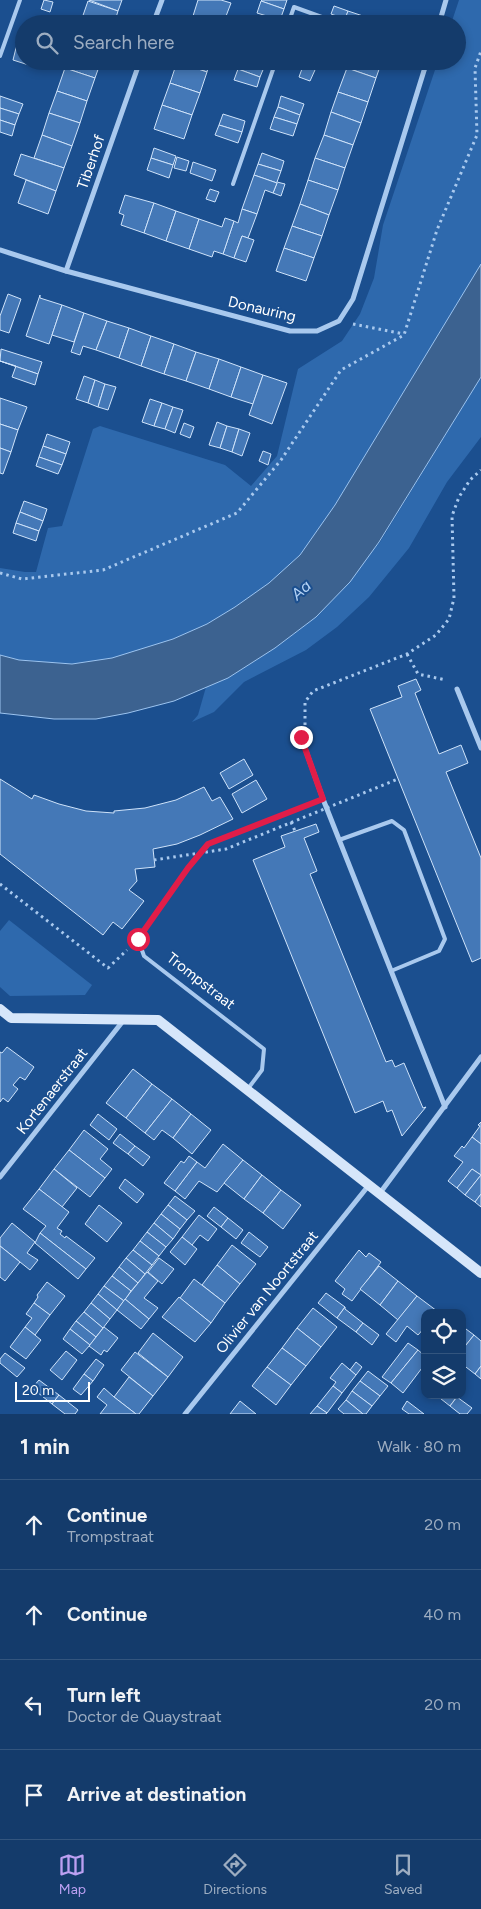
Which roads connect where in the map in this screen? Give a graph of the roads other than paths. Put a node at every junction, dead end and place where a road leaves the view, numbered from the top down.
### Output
1 (20, 0) edge
2 (162, 0) edge
3 (446, 0) edge
4 (156, 15) edge
5 (291, 15) edge
6 (316, 15) edge
7 (442, 15) edge
8 (0, 56) edge
9 (137, 70) edge
10 (273, 70) edge
11 (424, 70) edge
12 (234, 184) dead end
13 (0, 250) edge
14 (66, 271) junction
15 (458, 689) road end
16 (301, 737) road end
17 (481, 748) edge
18 (339, 840) junction
19 (188, 868) road end
20 (391, 971) junction
21 (0, 1009) edge
22 (124, 1020) junction
23 (481, 1057) edge
24 (248, 1090) junction
25 (445, 1106) junction
26 (0, 1177) edge
27 (369, 1185) junction
28 (380, 1194) junction
29 (481, 1273) edge
30 (184, 1414) edge

1 - 8 lane
2 - 4 street
3 - 7 street
5 - 6 lane
9 - 14 street, Tiberhof
10 - 12 lane
11 - 14 street, Donauring
13 - 14 street, Donauring
15 - 17 street
16 - 18 street
18 - 20 street
18 - 20 lane
19 - 24 lane, Trompstraat
20 - 25 street
21 - 22 street
22 - 24 street
22 - 26 street, Kortenaerstraat
23 - 25 street
24 - 27 street
25 - 28 street
27 - 28 street
27 - 30 street, Olivier van Noortstraat
28 - 29 street

